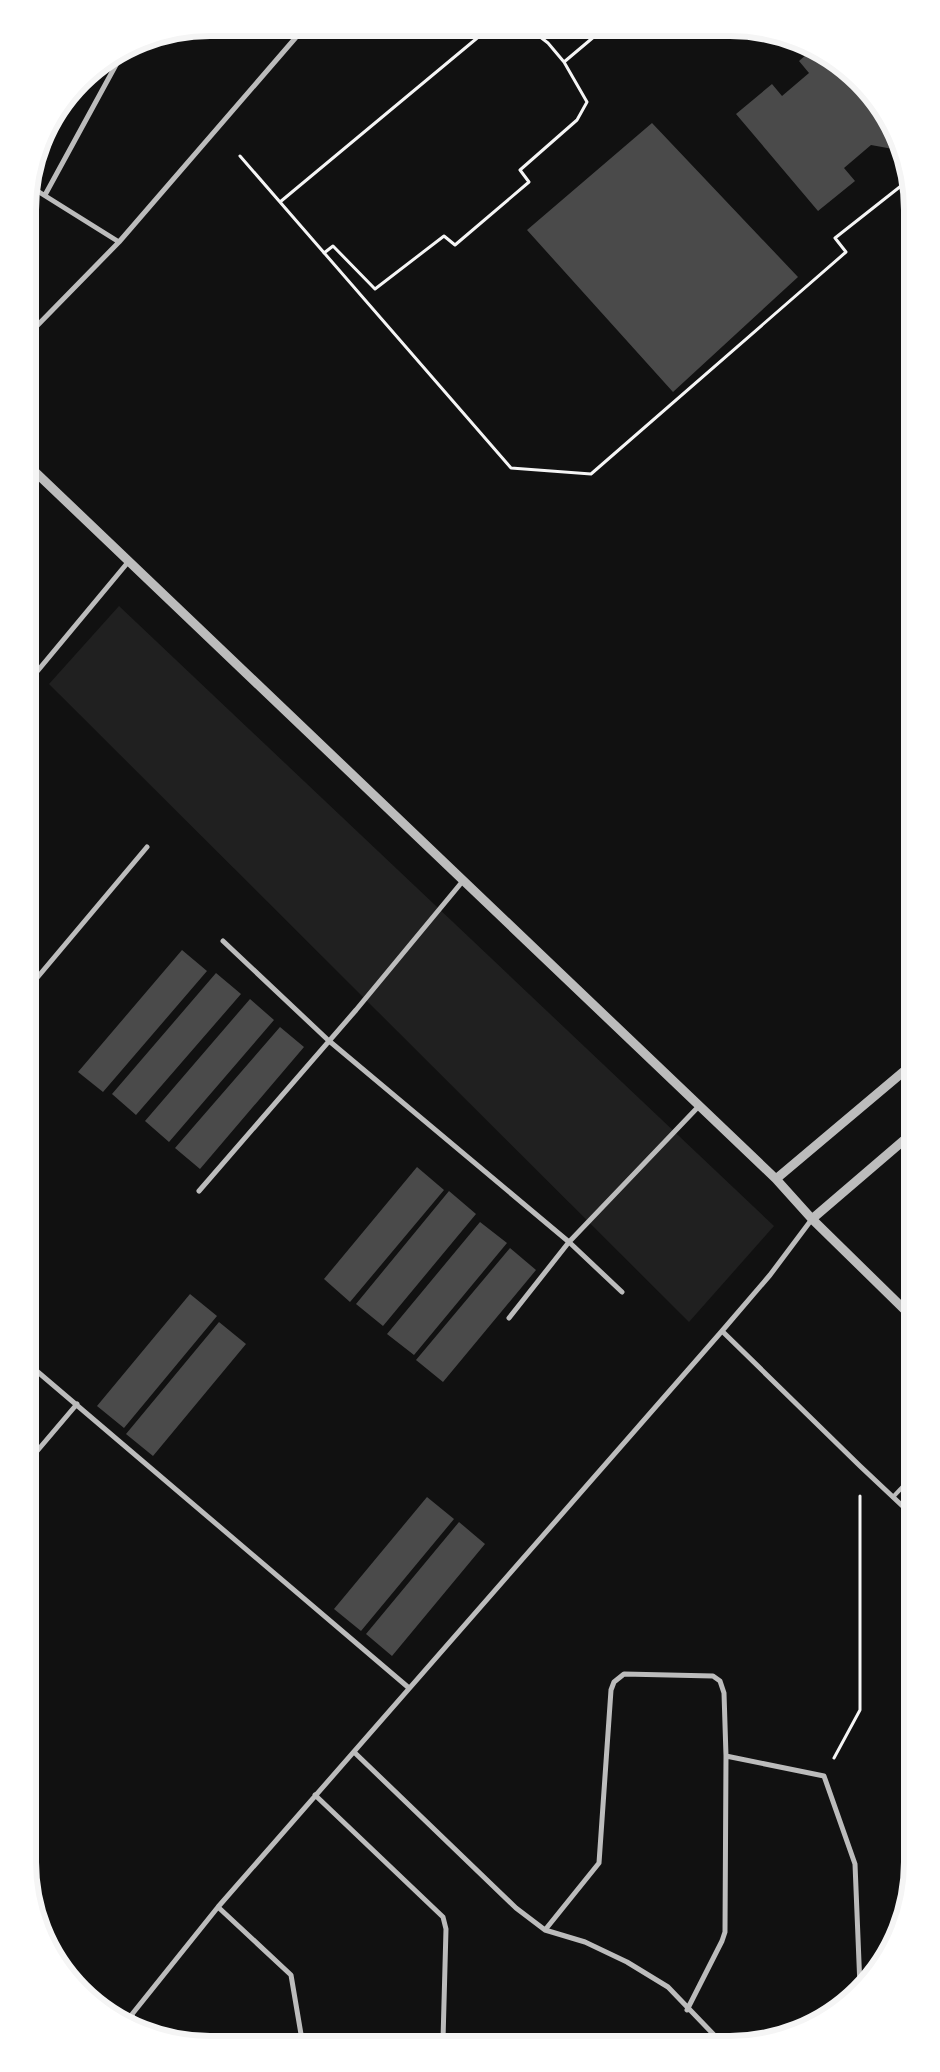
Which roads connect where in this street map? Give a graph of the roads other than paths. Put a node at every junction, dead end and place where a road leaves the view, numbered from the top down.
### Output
1 (296, 37) edge
2 (116, 63) edge
3 (38, 191) edge
4 (45, 195) junction
5 (118, 242) junction
6 (37, 326) edge
7 (37, 473) edge
8 (129, 561) junction
9 (37, 672) edge
10 (147, 847) dead end
11 (462, 882) junction
12 (223, 941) dead end
13 (37, 978) edge
14 (328, 1040) junction
15 (903, 1072) edge
16 (699, 1106) junction
17 (903, 1142) edge
18 (776, 1180) junction
19 (199, 1191) dead end
20 (812, 1219) junction
21 (569, 1242) junction
22 (622, 1292) dead end
23 (903, 1308) edge
24 (509, 1318) dead end
25 (722, 1331) junction
26 (36, 1371) edge
27 (77, 1404) junction
28 (36, 1452) edge
29 (903, 1486) edge
30 (893, 1497) junction
31 (903, 1507) edge
32 (409, 1688) junction
33 (354, 1752) junction
34 (726, 1756) junction
35 (315, 1795) junction
36 (218, 1907) junction
37 (545, 1930) junction
38 (860, 1978) edge
39 (687, 2010) junction
40 (132, 2015) joint
41 (133, 2018) edge
42 (301, 2036) edge
43 (443, 2036) edge
44 (715, 2036) edge

1 - 5 street
2 - 4 street
3 - 4 street
4 - 5 street
5 - 6 street
7 - 8 street
8 - 9 street
8 - 11 street
10 - 13 street
11 - 14 street
11 - 16 street
12 - 14 street
14 - 19 street
14 - 21 street
15 - 18 street
16 - 18 street
16 - 21 street
17 - 20 street
18 - 20 street
20 - 23 street
20 - 25 street
21 - 22 street
21 - 24 street
25 - 30 street
25 - 32 street
26 - 27 street
27 - 28 street
27 - 32 street
29 - 30 lane
30 - 31 street
32 - 33 street
33 - 35 street
33 - 37 street
34 - 37 street
34 - 38 street
34 - 39 street
35 - 36 street
35 - 43 street
36 - 40 street
36 - 42 street
37 - 39 street
39 - 44 street
40 - 41 street

